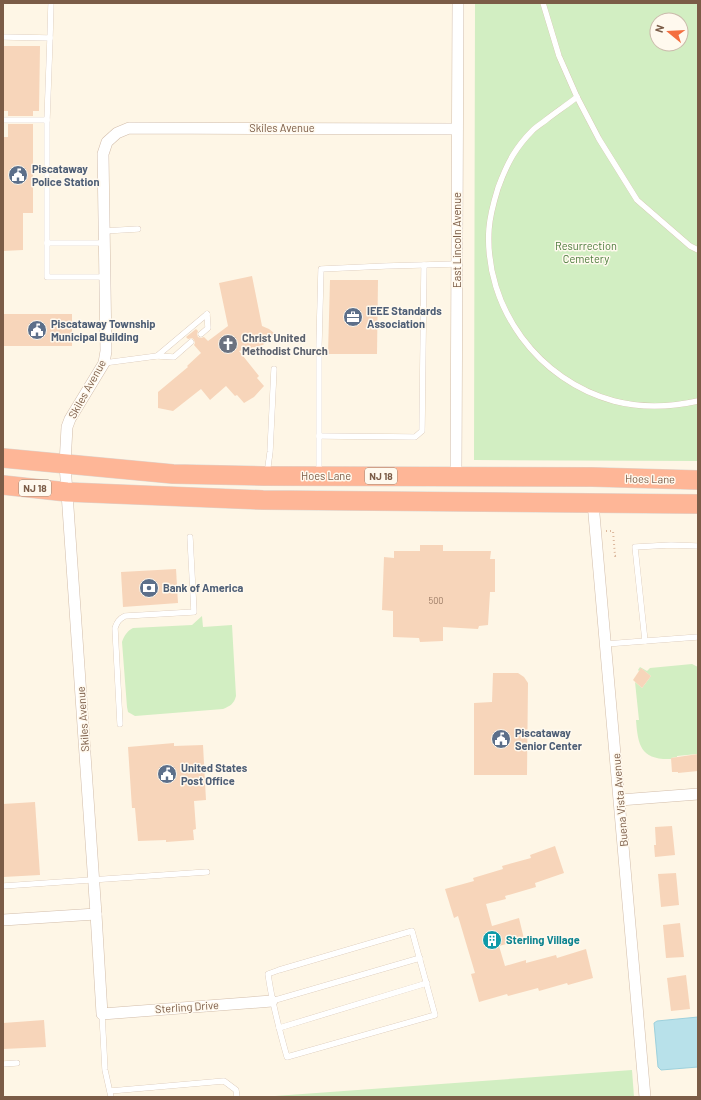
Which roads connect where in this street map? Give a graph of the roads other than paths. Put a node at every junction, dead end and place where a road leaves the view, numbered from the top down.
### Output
1 (51, 3) edge
2 (458, 3) edge
3 (543, 3) edge
4 (3, 37) edge
5 (50, 38) junction
6 (577, 97) junction
7 (3, 120) edge
8 (47, 120) junction
9 (457, 129) junction
10 (138, 230) dead end
11 (104, 231) junction
12 (104, 242) junction
13 (47, 243) junction
14 (698, 250) edge
15 (457, 264) junction
16 (424, 265) junction
17 (105, 277) junction
18 (201, 334) dead end
19 (191, 342) dead end
20 (157, 356) junction
21 (104, 363) junction
22 (274, 369) dead end
23 (698, 401) edge
24 (319, 436) junction
25 (3, 458) edge
26 (65, 464) junction
27 (267, 476) junction
28 (319, 476) junction
29 (456, 476) junction
30 (698, 480) edge
31 (3, 485) edge
32 (67, 492) junction
33 (593, 503) junction
34 (698, 504) edge
35 (190, 537) dead end
36 (698, 546) edge
37 (698, 637) edge
38 (644, 641) junction
39 (606, 644) junction
40 (120, 724) dead end
41 (698, 794) edge
42 (620, 800) junction
43 (207, 872) dead end
44 (94, 880) junction
45 (3, 886) edge
46 (96, 914) junction
47 (3, 920) edge
48 (420, 958) junction
49 (427, 983) junction
50 (272, 1001) junction
51 (102, 1014) junction
52 (279, 1028) junction
53 (18, 1063) dead end
54 (3, 1064) edge
55 (110, 1090) junction
56 (111, 1097) edge
57 (237, 1097) edge
58 (645, 1097) edge

1 - 5 lane
2 - 9 street, East Lincoln Avenue
3 - 6 lane
4 - 5 lane
5 - 8 lane
6 - 14 lane
6 - 23 lane
7 - 8 lane
8 - 13 lane
9 - 11 street, Skiles Avenue
9 - 15 street, East Lincoln Avenue
10 - 11 lane
11 - 12 street, Skiles Avenue
12 - 13 lane
12 - 17 street, Skiles Avenue
13 - 17 lane
15 - 16 lane
15 - 29 street, East Lincoln Avenue
16 - 24 lane
16 - 24 lane
17 - 21 street, Skiles Avenue
18 - 20 lane
19 - 20 lane
20 - 21 lane
21 - 26 street, Skiles Avenue
22 - 27 lane
24 - 28 lane
25 - 26 highway, Hoes Lane / NJ 18
26 - 27 highway, Hoes Lane / NJ 18
26 - 32 street, Skiles Avenue
27 - 28 highway, Hoes Lane / NJ 18
28 - 29 highway, Hoes Lane / NJ 18
29 - 30 highway, Hoes Lane / NJ 18
31 - 32 highway, NJ 18
32 - 33 highway, NJ 18
32 - 44 street, Skiles Avenue
33 - 34 highway, NJ 18
33 - 39 street, Buena Vista Avenue
35 - 40 lane
36 - 38 lane
37 - 38 lane
38 - 39 lane
39 - 42 street, Buena Vista Avenue
41 - 42 street
42 - 58 street, Buena Vista Avenue
43 - 44 lane
44 - 45 lane
44 - 46 street, Skiles Avenue
46 - 47 street
46 - 51 street, Skiles Avenue
48 - 49 lane
48 - 50 lane
48 - 50 lane
49 - 52 lane
49 - 52 lane
50 - 51 street, Sterling Drive
50 - 52 lane
51 - 55 lane
53 - 54 lane
55 - 56 lane
55 - 57 lane

